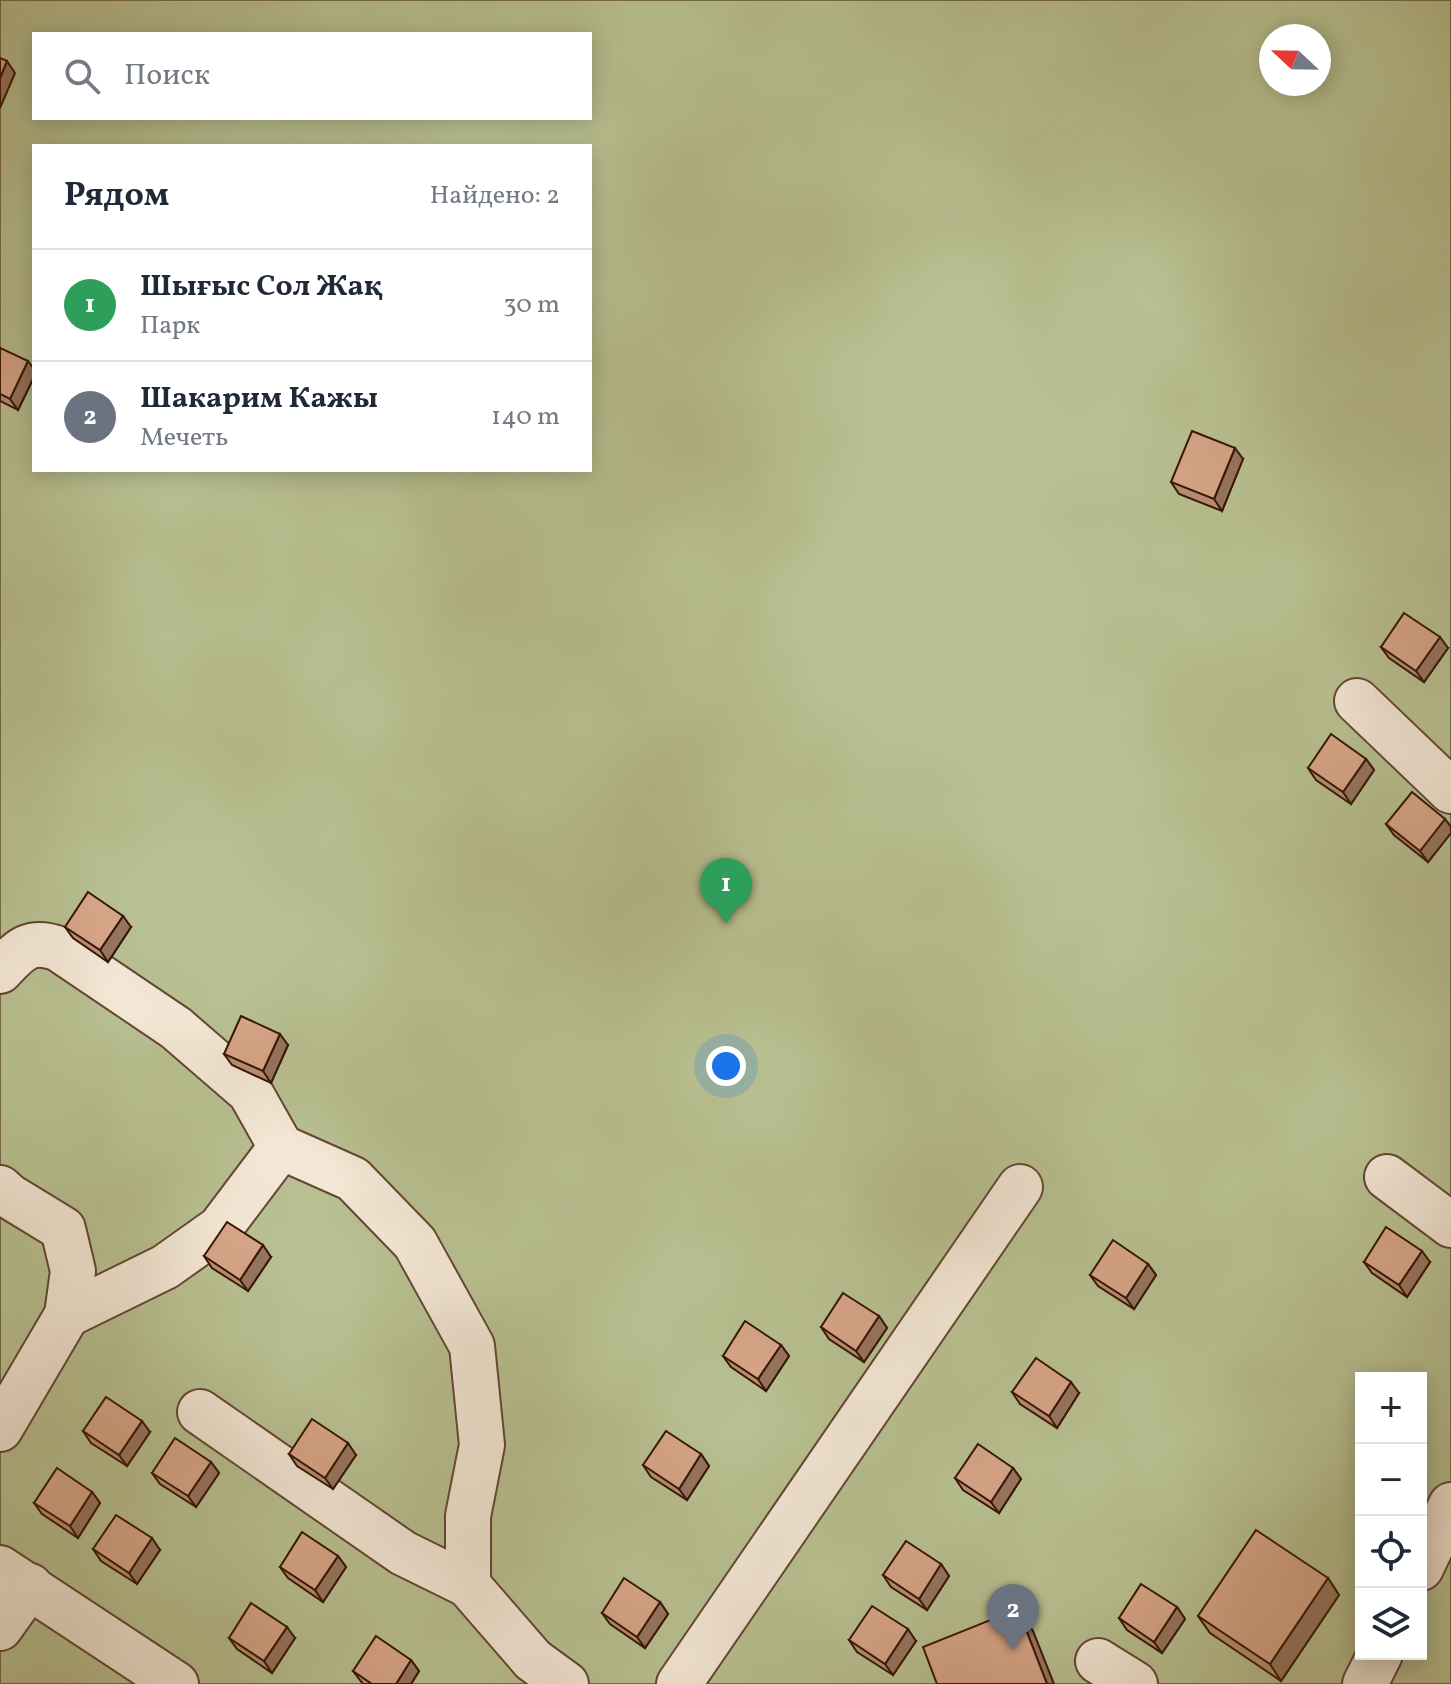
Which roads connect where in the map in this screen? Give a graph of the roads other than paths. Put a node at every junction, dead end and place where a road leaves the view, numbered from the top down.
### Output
1 (1357, 701) dead end
2 (1451, 791) edge
3 (0, 971) edge
4 (281, 1147) junction
5 (1387, 1177) dead end
6 (1020, 1187) dead end
7 (0, 1188) edge
8 (1451, 1225) edge
9 (67, 1315) junction
10 (200, 1412) dead end
11 (0, 1429) edge
12 (1451, 1505) edge
13 (1427, 1555) edge
14 (15, 1577) edge
15 (468, 1585) junction
16 (0, 1628) edge
17 (1377, 1660) edge
18 (1098, 1661) dead end
19 (176, 1684) edge
20 (566, 1684) edge
21 (679, 1684) edge
22 (1135, 1684) edge
23 (1365, 1684) edge

1 - 2 street
3 - 4 street
4 - 9 street
4 - 15 street
5 - 8 street
6 - 21 street
7 - 9 street
9 - 11 street
10 - 15 street
12 - 13 street
14 - 16 street
14 - 19 street
15 - 20 street
17 - 23 street
18 - 22 street

